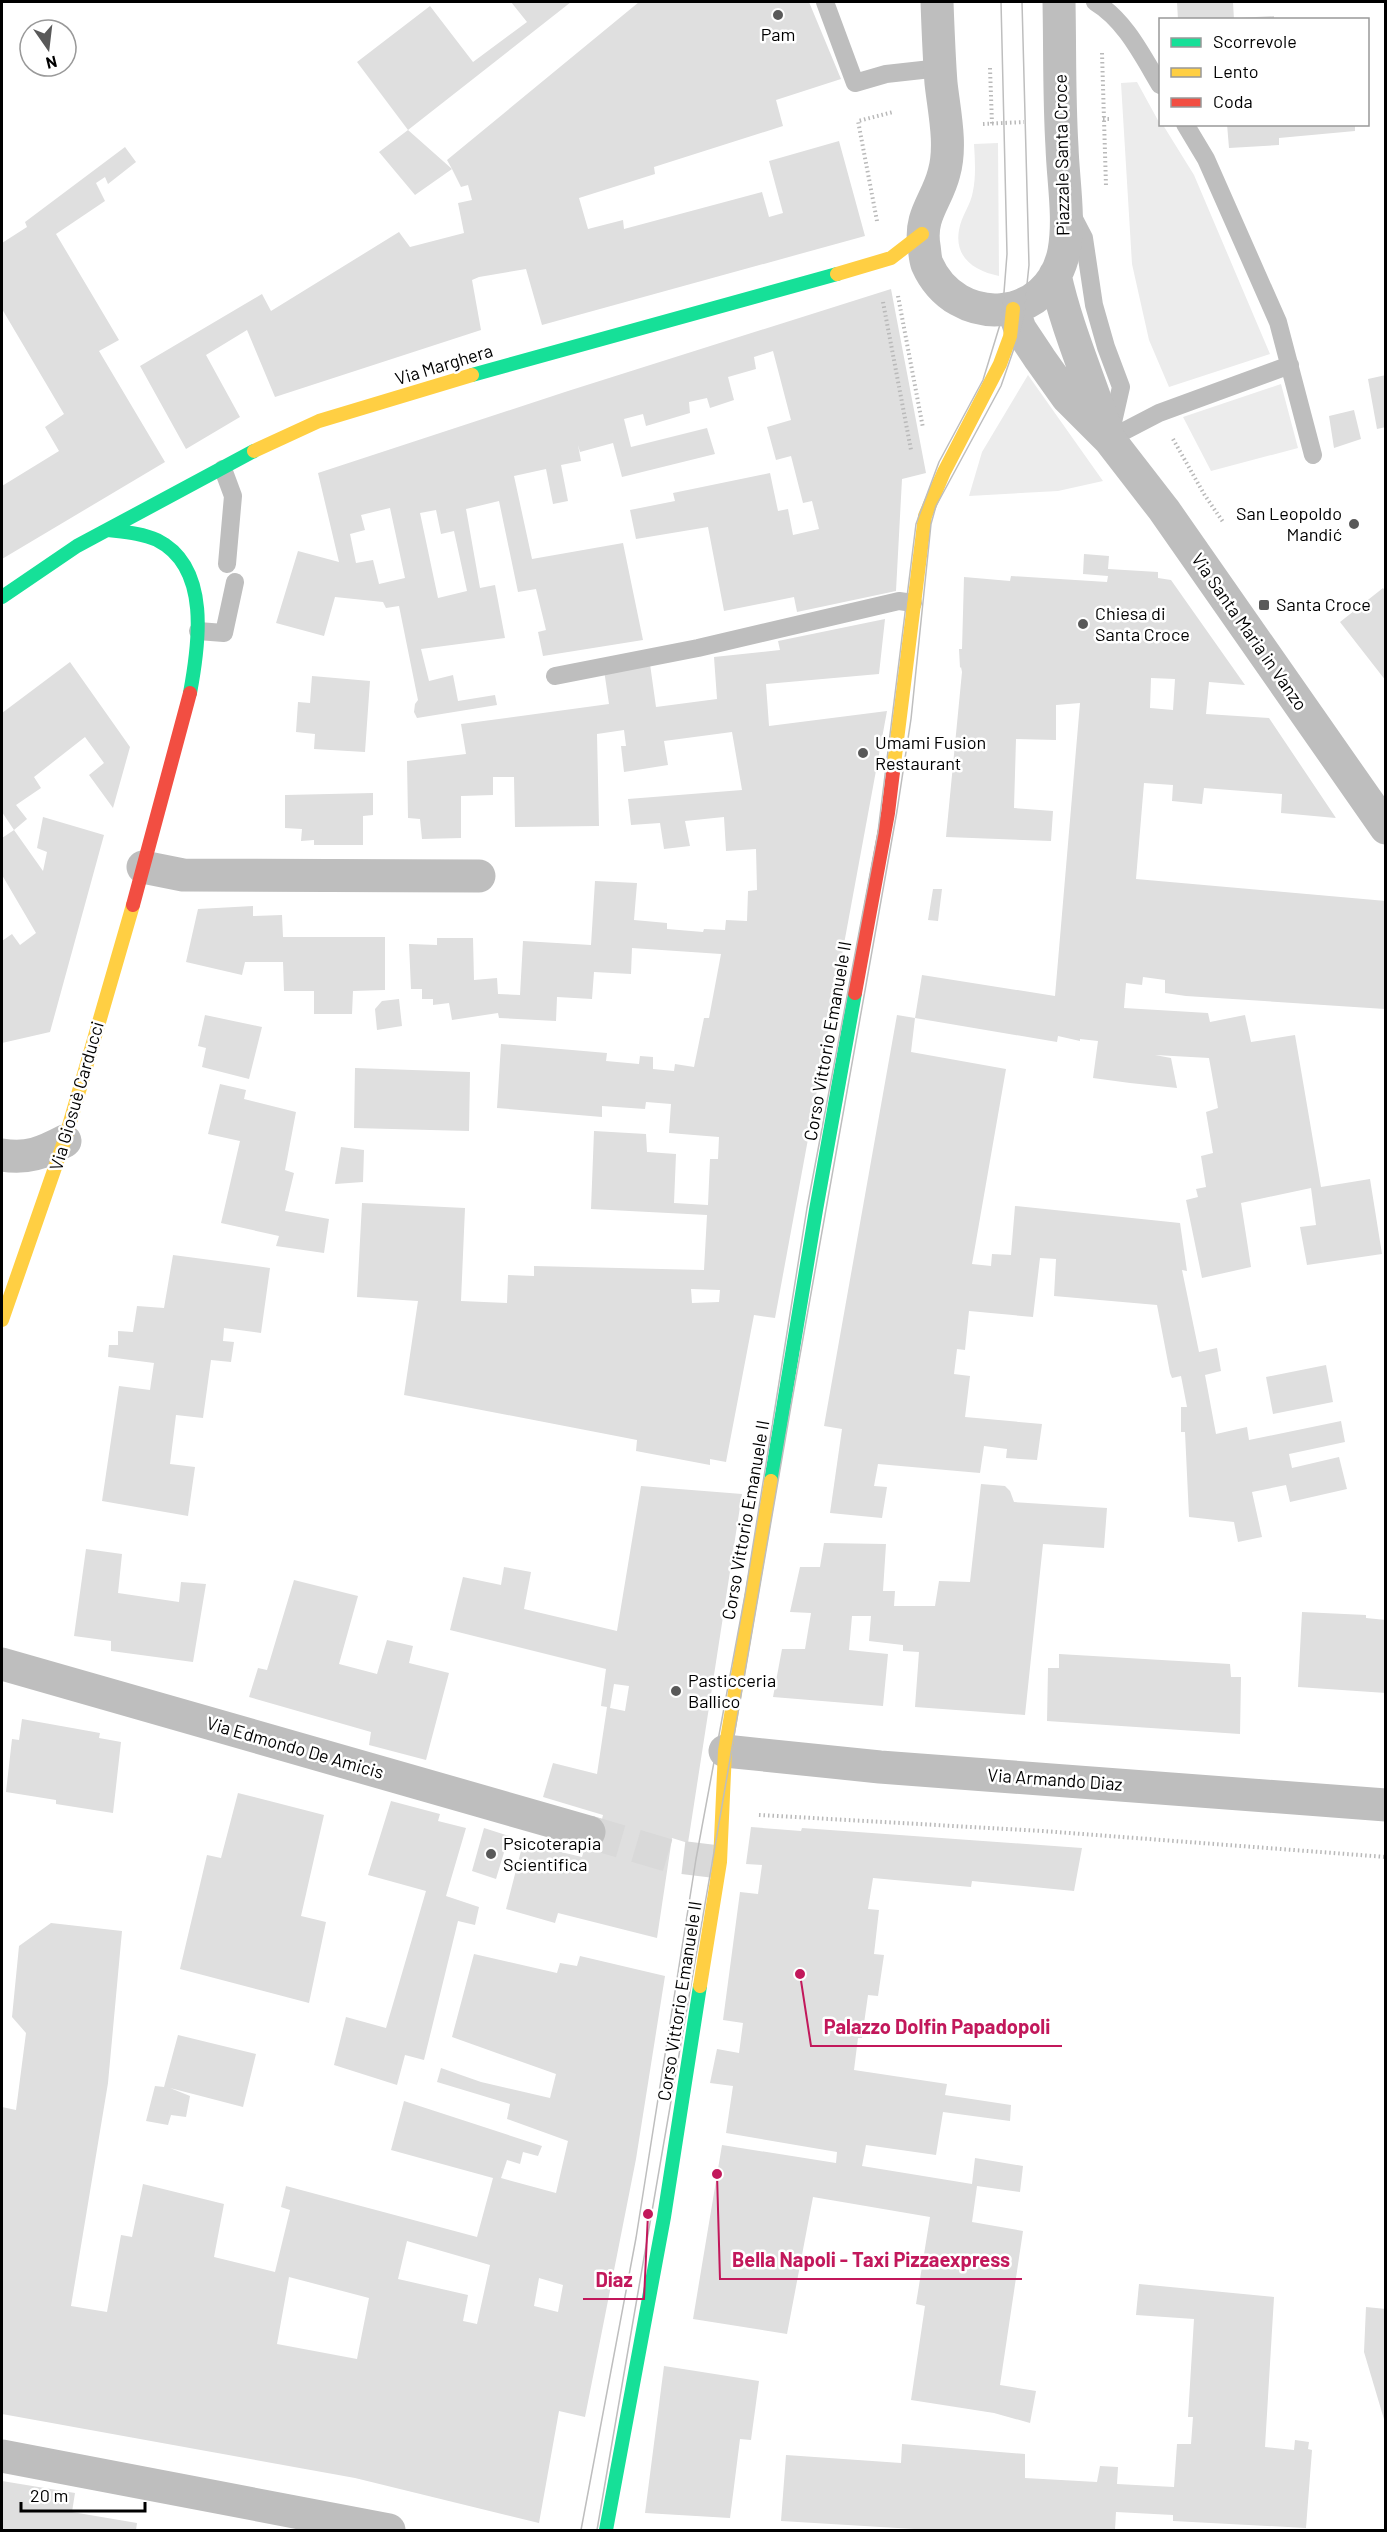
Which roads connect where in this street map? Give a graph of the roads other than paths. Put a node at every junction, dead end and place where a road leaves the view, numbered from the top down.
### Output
1 (825, 2) edge
2 (937, 2) edge
3 (1059, 2) edge
4 (1095, 2) edge
5 (940, 68) junction
6 (1159, 82) edge
7 (1186, 126) edge
8 (1064, 201) junction
9 (922, 234) junction
10 (1055, 274) junction
11 (1013, 309) junction
12 (1290, 365) junction
13 (1109, 439) junction
14 (1313, 455) dead end
15 (223, 469) junction
16 (108, 530) junction
17 (227, 564) dead end
18 (235, 582) dead end
19 (2, 597) edge
20 (914, 603) junction
21 (198, 631) junction
22 (555, 676) dead end
23 (1386, 828) edge
24 (143, 867) junction
25 (479, 876) dead end
26 (65, 1141) junction
27 (2, 1155) edge
28 (2, 1320) edge
29 (2, 1664) edge
30 (725, 1751) junction
31 (1386, 1805) edge
32 (589, 1832) tunnel mouth
33 (2, 2456) edge
34 (389, 2530) edge
35 (606, 2530) edge

1 - 5 lane
2 - 5 street, Piazzale Santa Croce
3 - 8 street, Piazzale Santa Croce
4 - 6 lane
5 - 9 street, Piazzale Santa Croce
7 - 12 lane
8 - 10 street, Piazzale Santa Croce
8 - 13 lane
9 - 11 street, Piazzale Santa Croce
9 - 15 street, Via Marghera
10 - 11 street, Piazzale Santa Croce
10 - 13 street, Via Santa Maria in Vanzo
11 - 13 street, Via Santa Maria in Vanzo
11 - 20 street, Corso Vittorio Emanuele II
12 - 13 lane
12 - 14 lane
13 - 23 street, Via Santa Maria in Vanzo
15 - 16 street, Via Marghera
15 - 17 lane
16 - 19 street, Via Marghera
16 - 21 street, Via Giosuè Carducci
18 - 21 lane
20 - 22 lane
20 - 30 street, Corso Vittorio Emanuele II
21 - 24 street, Via Giosuè Carducci
24 - 25 street
24 - 26 street, Via Giosuè Carducci
26 - 27 street
26 - 28 street, Via Giosuè Carducci
29 - 32 street, Via Edmondo De Amicis
30 - 31 street, Via Armando Diaz
30 - 35 street, Corso Vittorio Emanuele II
33 - 34 street

